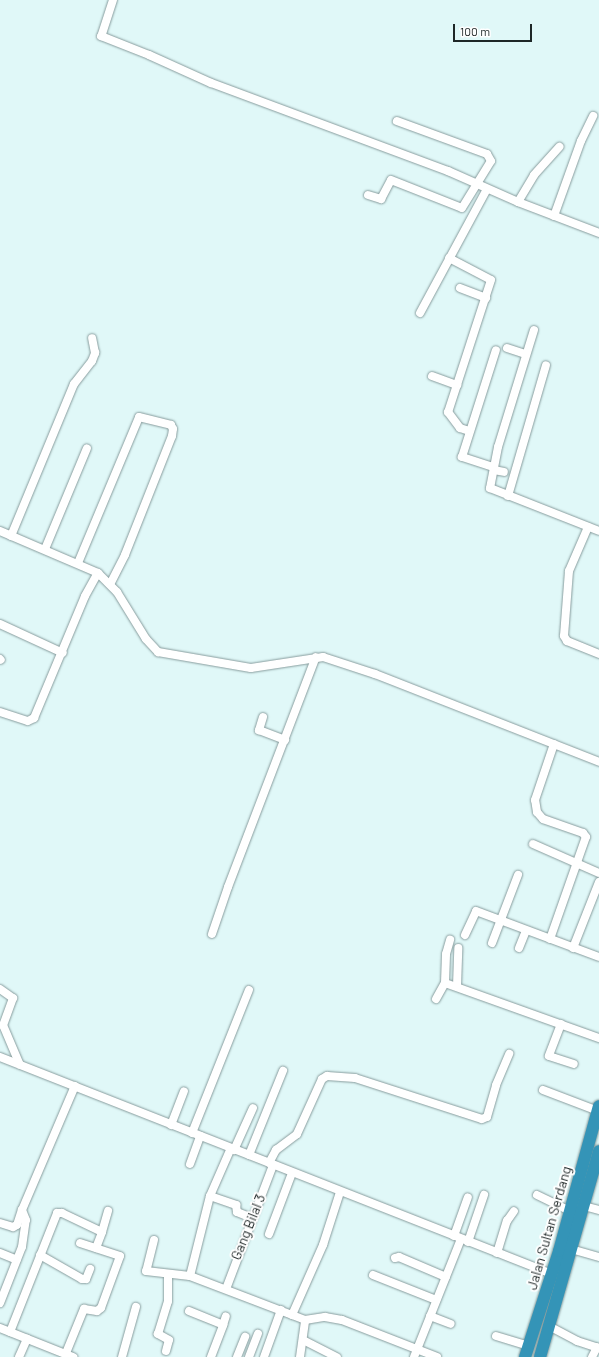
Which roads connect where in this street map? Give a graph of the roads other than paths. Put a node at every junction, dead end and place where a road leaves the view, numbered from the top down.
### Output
1 (113, 0) edge
2 (593, 116) dead end
3 (397, 121) dead end
4 (559, 147) dead end
5 (478, 184) junction
6 (487, 188) junction
7 (368, 195) dead end
8 (518, 202) junction
9 (554, 216) junction
10 (599, 233) edge
11 (449, 258) junction
12 (460, 288) dead end
13 (486, 298) junction
14 (420, 313) dead end
15 (534, 330) dead end
16 (92, 338) dead end
17 (507, 348) dead end
18 (496, 350) dead end
19 (526, 354) junction
20 (546, 365) dead end
21 (432, 376) dead end
22 (457, 385) junction
23 (469, 431) junction
24 (87, 448) dead end
25 (494, 469) junction
26 (504, 472) dead end
27 (508, 496) junction
28 (588, 527) junction
29 (0, 531) edge
30 (599, 531) edge
31 (11, 536) junction
32 (45, 550) junction
33 (78, 563) junction
34 (98, 573) junction
35 (110, 584) junction
36 (0, 624) edge
37 (63, 653) junction
38 (599, 654) edge
39 (316, 657) junction
40 (0, 712) edge
41 (263, 716) dead end
42 (285, 740) junction
43 (554, 744) junction
44 (599, 762) edge
45 (533, 844) dead end
46 (577, 864) junction
47 (599, 873) edge
48 (518, 875) dead end
49 (599, 882) edge
50 (501, 920) junction
51 (526, 930) junction
52 (212, 934) dead end
53 (465, 935) dead end
54 (550, 939) junction
55 (450, 940) dead end
56 (492, 943) dead end
57 (519, 948) dead end
58 (573, 948) junction
59 (446, 954) junction
60 (599, 957) edge
61 (445, 983) junction
62 (457, 986) junction
63 (0, 989) edge
64 (249, 990) dead end
65 (436, 999) dead end
66 (561, 1024) junction
67 (599, 1038) edge
68 (509, 1054) dead end
69 (0, 1057) edge
70 (574, 1064) dead end
71 (20, 1065) junction
72 (283, 1071) dead end
73 (75, 1086) junction
74 (543, 1090) dead end
75 (184, 1091) dead end
76 (253, 1108) dead end
77 (598, 1109) edge
78 (171, 1124) junction
79 (192, 1133) junction
80 (200, 1136) junction
81 (233, 1149) junction
82 (249, 1155) junction
83 (599, 1155) edge
84 (190, 1164) dead end
85 (271, 1164) junction
86 (588, 1168) junction
87 (292, 1173) junction
88 (340, 1192) junction
89 (484, 1195) dead end
90 (537, 1195) dead end
91 (210, 1196) junction
92 (468, 1197) dead end
93 (584, 1206) junction
94 (22, 1210) junction
95 (599, 1210) edge
96 (108, 1211) dead end
97 (514, 1211) dead end
98 (570, 1211) junction
99 (252, 1218) junction
100 (0, 1223) edge
101 (102, 1232) junction
102 (269, 1234) dead end
103 (461, 1239) junction
104 (154, 1240) dead end
105 (80, 1243) dead end
106 (96, 1248) junction
107 (571, 1249) junction
108 (0, 1253) edge
109 (497, 1253) junction
110 (40, 1255) junction
111 (599, 1256) edge
112 (395, 1258) dead end
113 (17, 1260) junction
114 (90, 1269) dead end
115 (170, 1273) junction
116 (552, 1274) junction
117 (374, 1275) dead end
118 (190, 1276) junction
119 (446, 1277) junction
120 (226, 1289) junction
121 (436, 1300) junction
122 (0, 1303) edge
123 (136, 1307) dead end
124 (189, 1310) dead end
125 (281, 1310) junction
126 (292, 1315) junction
127 (226, 1316) dead end
128 (430, 1316) junction
129 (305, 1320) junction
130 (451, 1324) dead end
131 (223, 1325) junction
132 (549, 1326) junction
133 (0, 1328) edge
134 (10, 1332) junction
135 (258, 1334) dead end
136 (496, 1336) dead end
137 (245, 1337) dead end
138 (27, 1339) junction
139 (303, 1340) junction
140 (598, 1348) edge
141 (418, 1349) junction
142 (166, 1351) dead end
143 (527, 1351) edge
144 (250, 1354) edge
145 (70, 1355) edge
146 (19, 1357) edge
147 (122, 1357) edge
148 (211, 1357) edge
149 (236, 1357) edge
150 (264, 1357) edge
151 (300, 1357) edge
152 (336, 1357) edge
153 (414, 1357) edge
154 (437, 1357) edge
155 (540, 1357) edge
156 (592, 1357) edge

1 - 5 street
2 - 9 street
3 - 5 street
4 - 8 street
5 - 6 street
5 - 7 street
6 - 8 street
6 - 11 street
8 - 9 street
9 - 10 street
11 - 13 street
11 - 14 street
12 - 13 street
13 - 22 street
15 - 19 street
16 - 31 street
17 - 19 street
18 - 23 street
19 - 25 street
20 - 27 street
21 - 22 street
22 - 23 street
23 - 25 street
24 - 32 street
25 - 26 street
25 - 27 street
27 - 28 street
28 - 30 street
28 - 38 street
29 - 31 street
31 - 32 street
32 - 33 street
33 - 34 street
33 - 35 street
34 - 35 street
34 - 37 street
35 - 39 street
36 - 37 street
37 - 40 street
39 - 42 street
39 - 43 street
41 - 42 street
42 - 52 street
43 - 44 street
43 - 46 street
45 - 46 street
46 - 47 street
46 - 54 street
48 - 50 street
49 - 58 street
50 - 51 street
50 - 53 street
50 - 56 street
51 - 54 street
51 - 57 street
54 - 58 street
55 - 59 street
58 - 60 street
59 - 61 street
59 - 62 street
61 - 62 street
61 - 65 street
62 - 66 street
63 - 71 street
64 - 79 street
66 - 67 street
66 - 70 street
68 - 85 street, Gang Bilal 3
69 - 71 street
71 - 73 street
72 - 82 street
73 - 78 street
73 - 94 street
74 - 77 street
75 - 78 street
76 - 81 street
77 - 86 highway, Jalan Sultan Serdang
78 - 79 street
79 - 80 street
80 - 81 street
80 - 84 street
81 - 82 street
81 - 91 street
82 - 85 street
83 - 86 highway, Jalan Sultan Serdang
85 - 87 street
85 - 99 street, Gang Bilal 3
86 - 93 highway, Jalan Sultan Serdang
86 - 98 highway, Jalan Sultan Serdang
87 - 88 street
87 - 102 street
88 - 103 street
88 - 126 street
89 - 103 street
90 - 98 street
91 - 99 street
91 - 118 street
92 - 103 street
93 - 95 street
93 - 107 highway, Jalan Sultan Serdang
94 - 100 street
94 - 113 street
96 - 101 street
97 - 109 street
98 - 116 highway, Jalan Sultan Serdang
99 - 120 street, Gang Bilal 3
101 - 106 street
101 - 110 street
103 - 109 street
103 - 119 street
104 - 115 street
105 - 106 street
106 - 145 street
107 - 111 street
107 - 132 highway, Jalan Sultan Serdang
108 - 113 street
109 - 116 street
110 - 114 street
110 - 134 street
112 - 119 street
113 - 122 street
115 - 118 street
115 - 142 street
116 - 143 highway, Jalan Sultan Serdang
117 - 121 street
118 - 120 street
119 - 121 street
120 - 125 street
121 - 128 street
123 - 147 street
124 - 131 street
125 - 126 street
125 - 150 street
126 - 129 street
127 - 131 street
128 - 130 street
128 - 141 street
129 - 139 street
129 - 141 street
131 - 148 street
132 - 140 street
132 - 155 highway, Jalan Sultan Serdang
133 - 134 street
134 - 138 street
135 - 144 street
136 - 143 street
137 - 149 street
138 - 145 street
138 - 146 street
139 - 151 street
139 - 152 street
140 - 156 street
141 - 153 street
141 - 154 street
144 - 150 street

